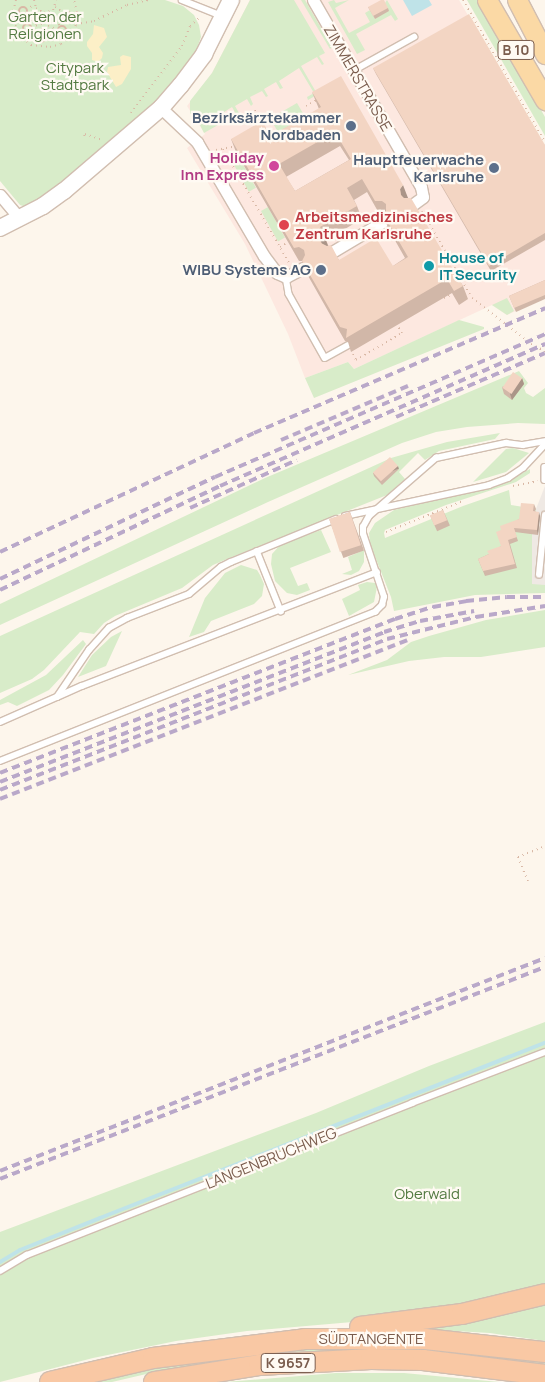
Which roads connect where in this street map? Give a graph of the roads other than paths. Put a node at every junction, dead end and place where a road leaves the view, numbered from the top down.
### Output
1 (182, 0) edge
2 (231, 0) edge
3 (313, 0) edge
4 (487, 0) edge
5 (517, 0) edge
6 (224, 17) junction
7 (414, 37) dead end
8 (544, 50) edge
9 (353, 71) junction
10 (545, 100) edge
11 (161, 108) junction
12 (0, 195) edge
13 (415, 204) edge
14 (20, 219) junction
15 (384, 221) edge
16 (0, 228) edge
17 (332, 252) edge
18 (294, 272) joint
19 (347, 346) edge
20 (545, 442) edge
21 (545, 468) edge
22 (545, 480) edge
23 (379, 508) junction
24 (545, 516) edge
25 (257, 551) junction
26 (377, 572) junction
27 (539, 575) dead end
28 (281, 611) junction
29 (57, 697) junction
30 (0, 722) edge
31 (0, 761) edge
32 (545, 1052) edge
33 (0, 1271) edge
34 (545, 1294) edge
35 (305, 1339) junction
36 (545, 1352) edge
37 (545, 1375) edge
38 (50, 1382) edge
39 (154, 1382) edge

1 - 6 lane
2 - 6 main road
3 - 9 street, ZIMMERSTRASSE
4 - 10 main road, B 10
5 - 8 main road, B 10
6 - 11 main road
7 - 9 lane
9 - 13 street, ZIMMERSTRASSE
11 - 14 main road
11 - 18 street
12 - 14 street
14 - 16 main road
15 - 17 street
18 - 19 lane
20 - 23 lane
20 - 23 lane
21 - 22 lane
23 - 25 lane
23 - 26 lane
24 - 27 lane
25 - 28 lane
25 - 29 lane
26 - 28 lane
26 - 31 lane
28 - 29 lane
29 - 30 lane
32 - 33 lane, LANGENBRUCHWEG
34 - 35 highway
35 - 36 highway, SÜDTANGENTE / K 9657
35 - 38 highway, SÜDTANGENTE / K 9657
37 - 39 highway, SÜDTANGENTE / K 9657

